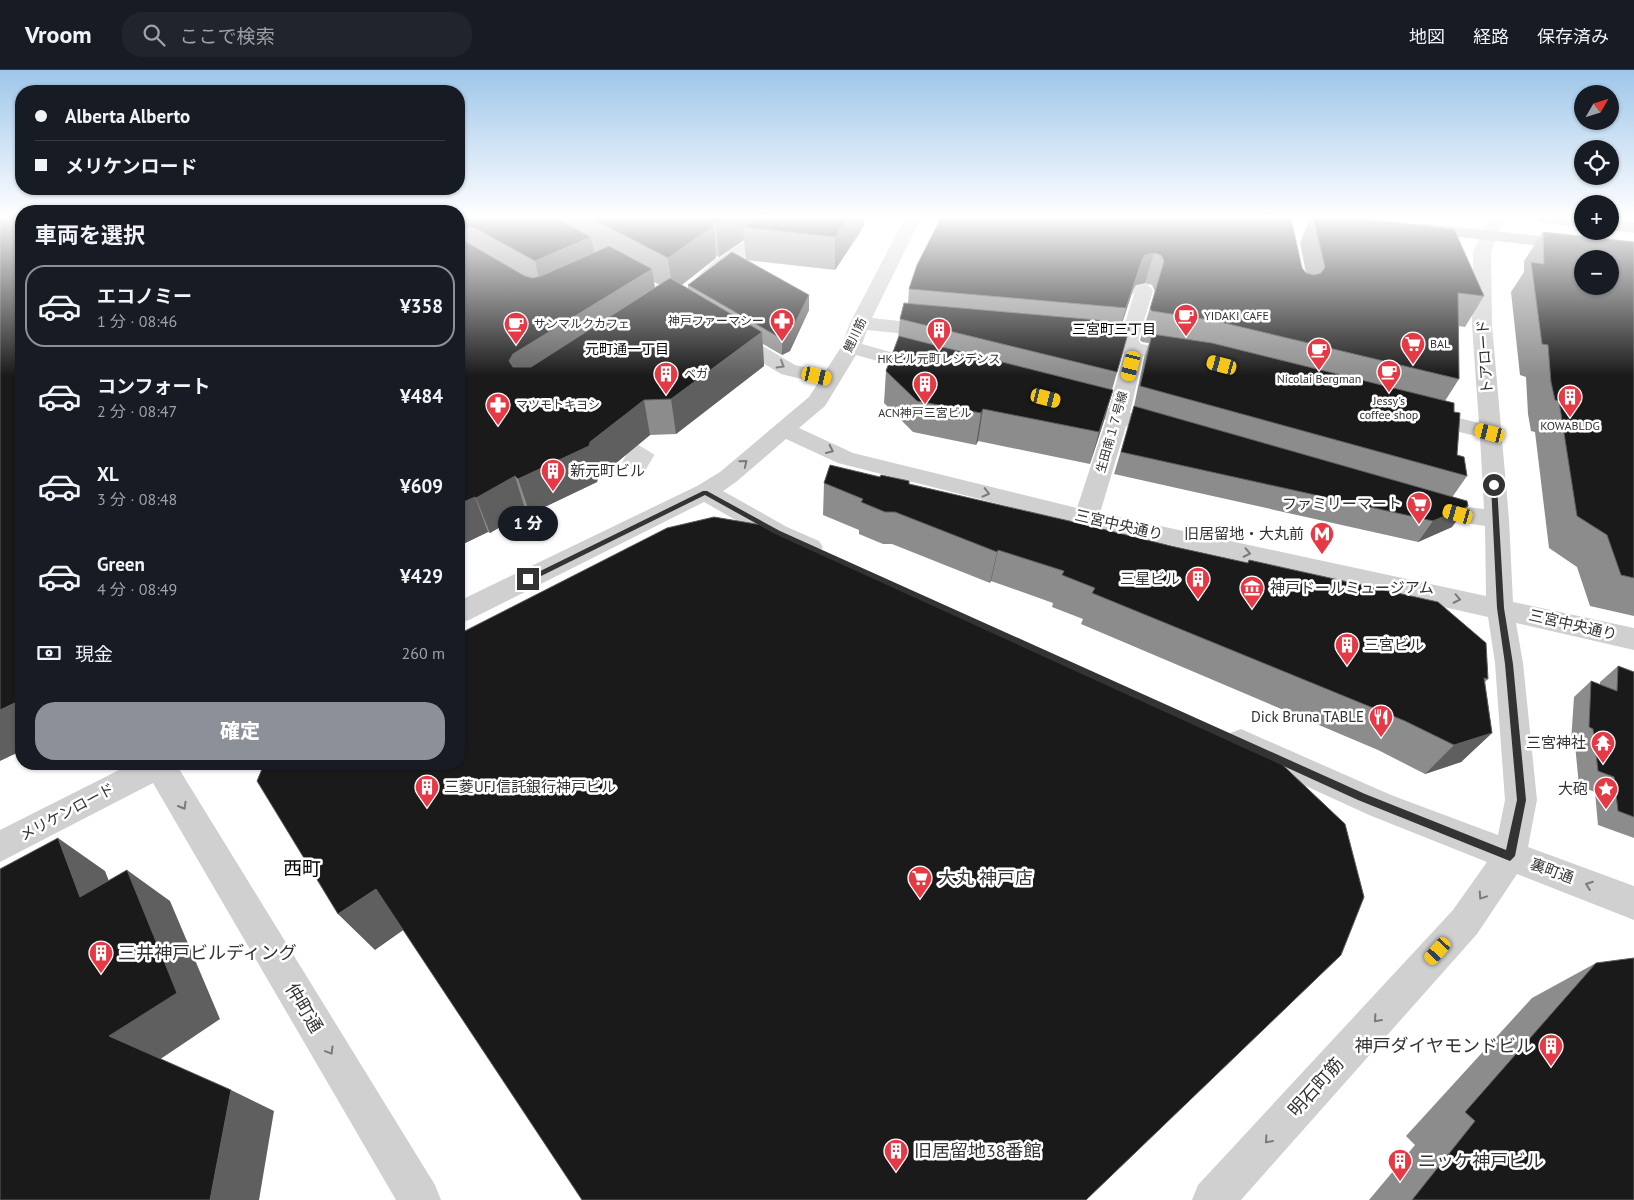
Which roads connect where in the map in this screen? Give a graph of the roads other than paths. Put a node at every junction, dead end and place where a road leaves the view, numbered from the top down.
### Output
1 (715, 271) edge
2 (886, 271) edge
3 (1482, 271) edge
4 (696, 285) edge
5 (1144, 291) edge
6 (860, 323) junction
7 (715, 326) edge
8 (953, 332) edge
9 (1068, 343) edge
10 (851, 347) junction
11 (1135, 349) junction
12 (1204, 360) edge
13 (949, 373) edge
14 (831, 380) junction
15 (1052, 399) edge
16 (1408, 413) edge
17 (1118, 416) junction
18 (785, 430) junction
19 (1490, 433) junction
20 (1184, 435) edge
21 (705, 492) junction
22 (1410, 501) edge
23 (1086, 518) junction
24 (1497, 519) junction
25 (832, 557) edge
26 (1500, 608) junction
27 (465, 610) edge
28 (1634, 639) edge
29 (1218, 732) edge
30 (148, 770) edge
31 (163, 770) edge
32 (0, 847) edge
33 (1510, 856) junction
34 (1634, 903) edge
35 (420, 1200) edge
36 (1213, 1200) edge

1 - 4 street
2 - 6 street, 鯉川筋
3 - 19 street, トアロード
5 - 11 street, 生田南１７号線
6 - 8 street
6 - 10 street, 鯉川筋
7 -> 14 street
9 - 11 street
10 - 13 street
10 - 14 street, 鯉川筋
11 - 12 street
11 - 17 street, 生田南１７号線
14 - 18 street, 鯉川筋
15 - 17 street
16 - 19 street
17 - 20 street
17 - 23 street, 生田南１７号線
21 -> 18 street, 鯉川筋
18 -> 23 street, 三宮中央通り
19 - 24 street, トアロード
21 - 25 street
21 - 27 street
22 - 24 street
23 -> 26 street, 三宮中央通り
24 - 26 street, トアロード
26 - 28 street, 三宮中央通り
26 - 33 street, トアロード
29 - 33 street, 裏町通
30 - 32 street, メリケンロード
31 -> 35 street, 仲町通
34 -> 33 street, 裏町通
33 -> 36 street, 明石町筋

